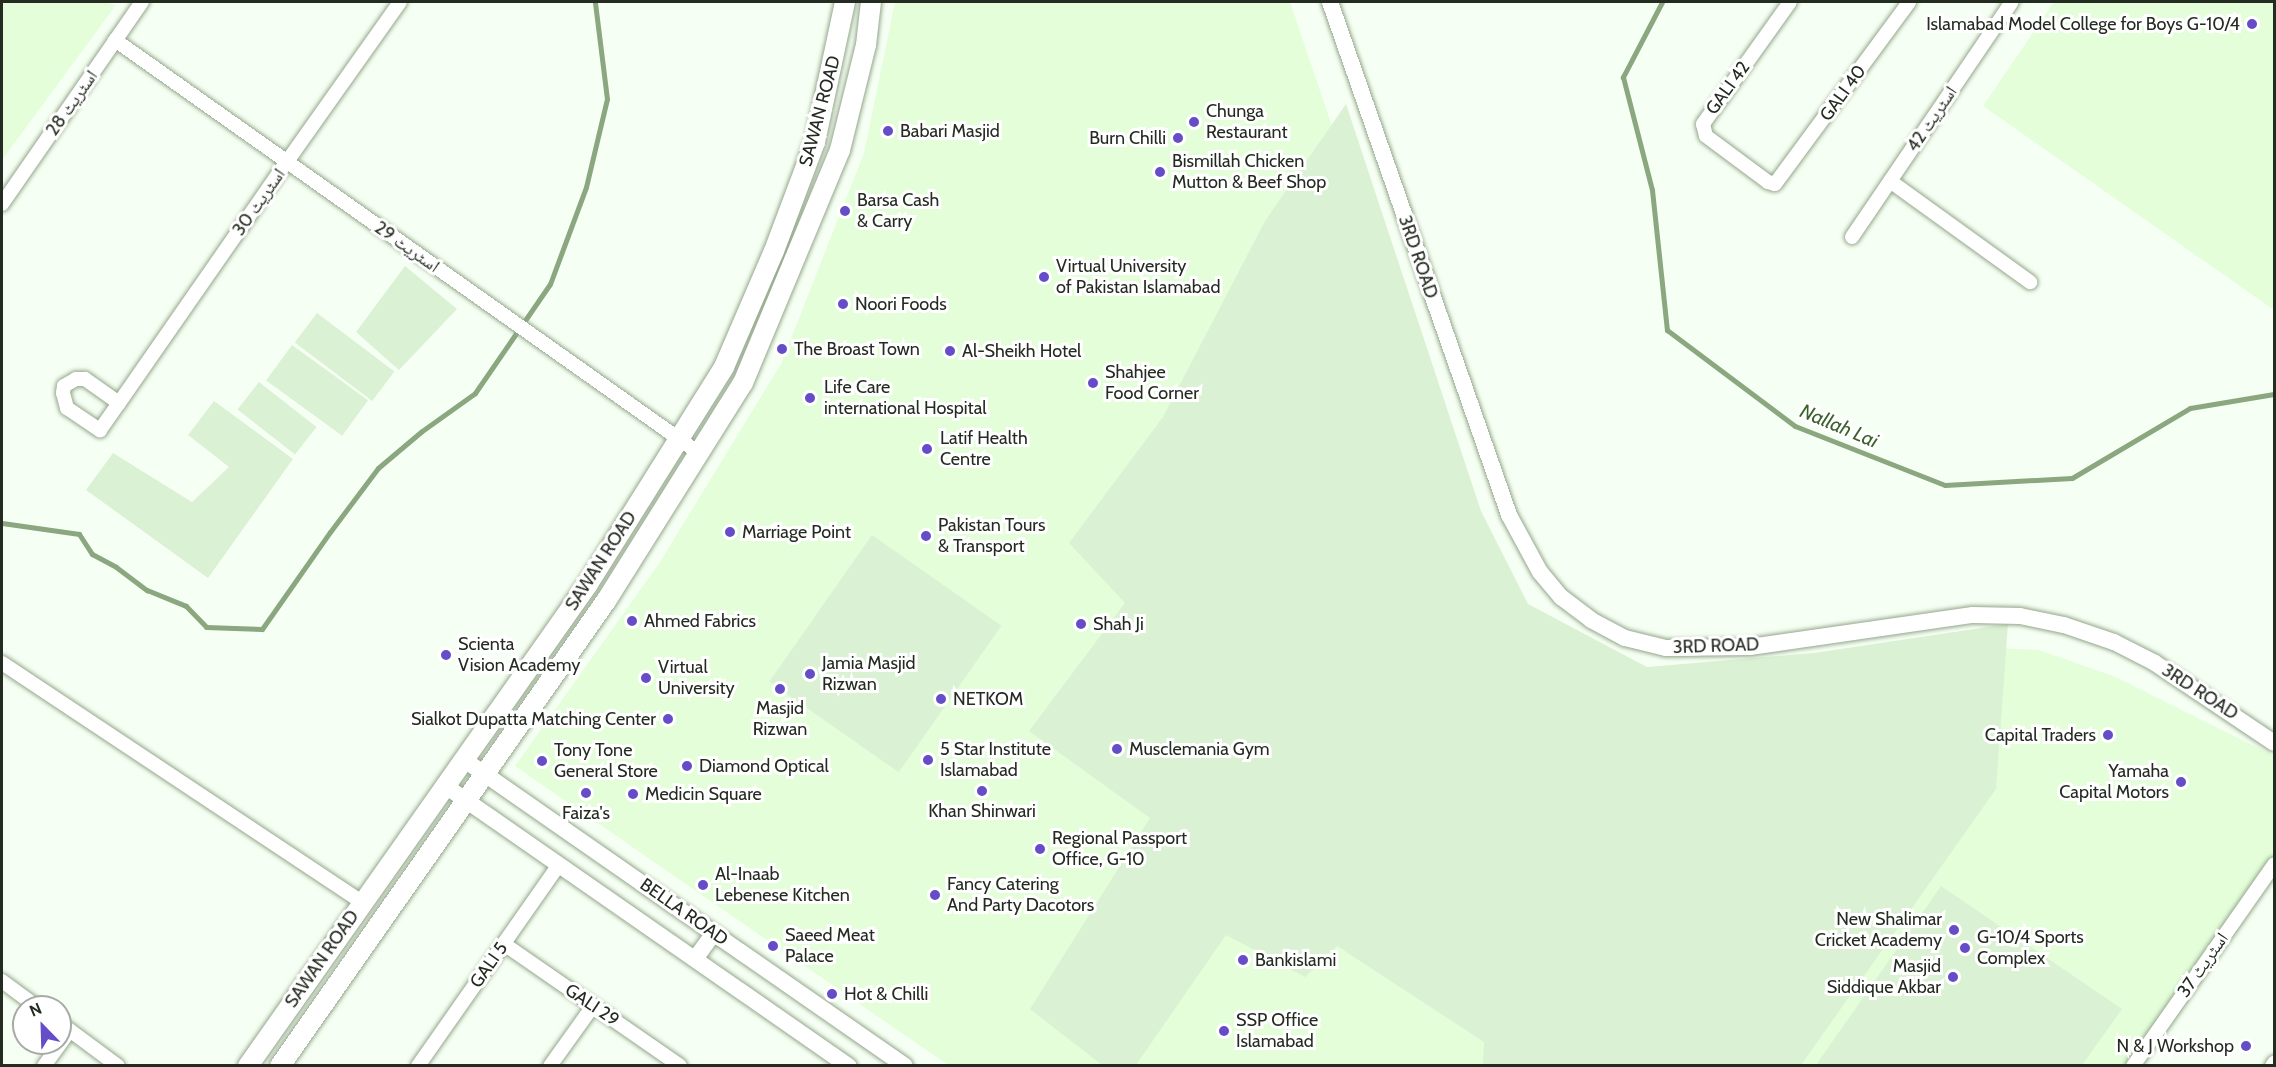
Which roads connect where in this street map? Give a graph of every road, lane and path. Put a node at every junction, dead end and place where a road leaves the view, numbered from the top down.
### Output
1 (142, 2) edge
2 (400, 2) edge
3 (846, 2) edge
4 (871, 2) edge
5 (1330, 2) edge
6 (1790, 2) edge
7 (1909, 2) edge
8 (2012, 2) edge
9 (115, 40) junction
10 (286, 163) junction
11 (1890, 181) junction
12 (1776, 184) joint
13 (2, 204) edge
14 (1852, 237) dead end
15 (2030, 282) dead end
16 (119, 403) dead end
17 (679, 439) junction
18 (699, 453) junction
19 (2, 663) edge
20 (2274, 743) edge
21 (463, 759) junction
22 (485, 774) junction
23 (444, 785) junction
24 (466, 800) junction
25 (559, 865) junction
26 (2274, 865) edge
27 (362, 902) junction
28 (714, 933) junction
29 (504, 944) junction
30 (695, 959) junction
31 (2, 981) edge
32 (21, 995) edge
33 (594, 1006) junction
34 (72, 1032) edge
35 (674, 1064) edge
36 (117, 1065) edge
37 (248, 1065) edge
38 (280, 1065) edge
39 (418, 1065) edge
40 (550, 1065) edge
41 (849, 1065) edge
42 (905, 1065) edge
43 (2133, 1065) edge

1 - 9 street, اسٹریٹ 28
2 - 10 street, اسٹریٹ 30
3 - 17 main road, SAWAN ROAD
4 - 18 main road, SAWAN ROAD
5 - 20 street, 3RD ROAD
6 - 12 street, GALI 42
7 - 12 street, GALI 40
8 - 11 street, اسٹریٹ 42
9 - 10 street, اسٹریٹ 29
9 - 13 street, اسٹریٹ 28
10 - 16 street, اسٹریٹ 30
10 - 17 street, اسٹریٹ 29
11 - 14 street, اسٹریٹ 42
11 - 15 street
17 - 18 street, اسٹریٹ 29
17 - 21 main road, SAWAN ROAD
18 - 22 main road, SAWAN ROAD
19 - 27 street
21 - 22 street, BELLA ROAD
21 - 23 main road, SAWAN ROAD
22 - 24 main road, SAWAN ROAD
22 - 28 street, BELLA ROAD
23 - 24 street, BELLA ROAD
23 - 27 main road, SAWAN ROAD
24 - 25 street, BELLA ROAD
24 - 38 main road, SAWAN ROAD
25 - 29 street, GALI 5
25 - 30 street, BELLA ROAD
26 - 43 street, اسٹریٹ 37
27 - 37 main road, SAWAN ROAD
28 - 30 street
28 - 42 street, BELLA ROAD
29 - 33 street, GALI 29
29 - 39 street, GALI 5
30 - 41 street, BELLA ROAD
31 - 32 street
33 - 35 street, GALI 29
33 - 40 street
34 - 36 street

